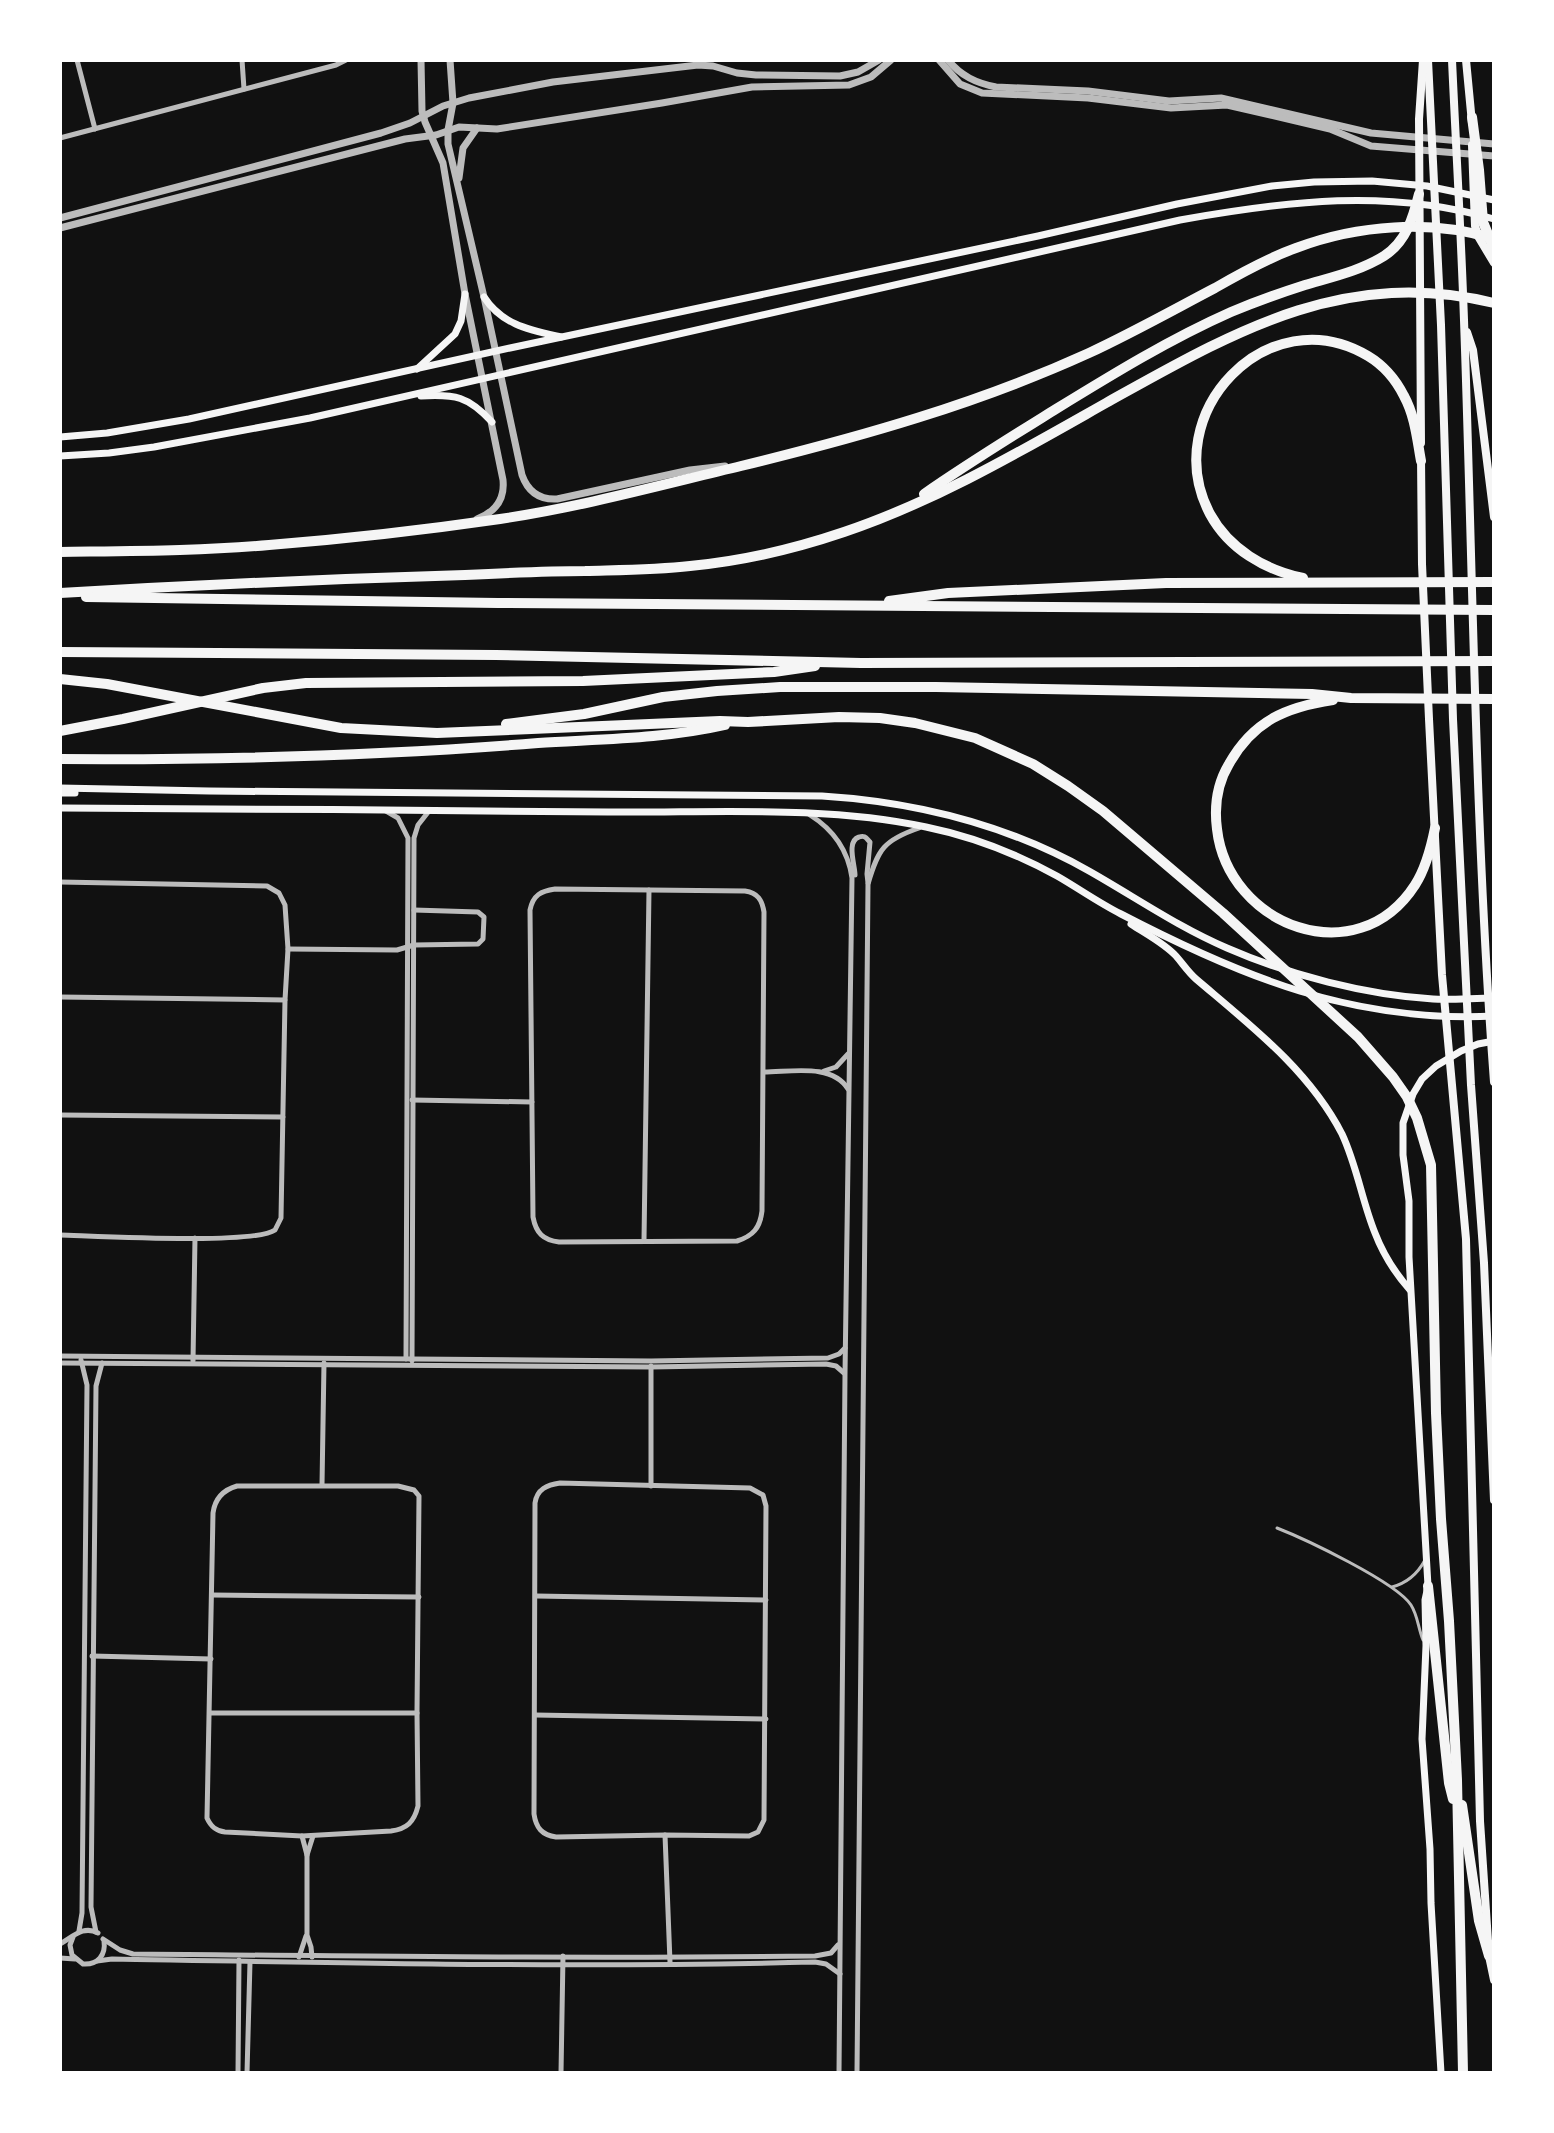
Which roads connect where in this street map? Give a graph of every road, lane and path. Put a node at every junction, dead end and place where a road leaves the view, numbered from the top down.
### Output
1 (77, 60) edge
2 (242, 60) edge
3 (346, 60) edge
4 (421, 60) edge
5 (450, 60) edge
6 (879, 60) edge
7 (891, 60) edge
8 (939, 60) edge
9 (948, 60) edge
10 (1425, 60) edge
11 (1452, 60) edge
12 (1466, 60) edge
13 (737, 73) junction
14 (956, 75) junction
15 (244, 89) junction
16 (737, 89) junction
17 (453, 103) junction
18 (423, 116) junction
19 (1472, 117) junction
20 (477, 128) junction
21 (95, 129) junction
22 (448, 130) junction
23 (431, 136) junction
24 (60, 138) edge
25 (1494, 144) edge
26 (1494, 156) edge
27 (457, 184) junction
28 (1419, 194) junction
29 (1494, 200) edge
30 (60, 218) edge
31 (1494, 219) edge
32 (60, 228) edge
33 (1494, 239) edge
34 (1494, 249) edge
35 (1494, 263) edge
36 (465, 294) junction
37 (484, 297) junction
38 (1494, 303) edge
39 (1464, 321) junction
40 (563, 337) junction
41 (496, 351) junction
42 (478, 355) junction
43 (417, 369) junction
44 (501, 375) junction
45 (483, 378) junction
46 (399, 398) junction
47 (492, 422) junction
48 (60, 437) edge
49 (60, 456) edge
50 (1421, 461) junction
51 (741, 466) junction
52 (903, 509) junction
53 (1494, 517) edge
54 (467, 523) junction
55 (60, 552) edge
56 (1320, 581) junction
57 (1494, 582) edge
58 (60, 595) edge
59 (868, 605) junction
60 (1494, 610) edge
61 (60, 652) edge
62 (1494, 661) edge
63 (837, 662) junction
64 (60, 679) edge
65 (1351, 698) junction
66 (1494, 699) edge
67 (748, 722) junction
68 (60, 731) edge
69 (437, 733) junction
70 (60, 759) edge
71 (60, 790) edge
72 (60, 808) edge
73 (385, 810) junction
74 (430, 810) junction
75 (810, 814) junction
76 (924, 826) junction
77 (1435, 828) junction
78 (60, 882) edge
79 (868, 884) junction
80 (852, 888) junction
81 (649, 890) junction
82 (414, 910) junction
83 (1117, 912) junction
84 (411, 946) junction
85 (288, 949) junction
86 (60, 997) edge
87 (1494, 998) edge
88 (285, 1000) junction
89 (1494, 1016) edge
90 (1494, 1041) edge
91 (849, 1051) junction
92 (764, 1072) junction
93 (824, 1072) junction
94 (1494, 1082) edge
95 (849, 1091) junction
96 (410, 1100) junction
97 (532, 1102) junction
98 (60, 1115) edge
99 (283, 1117) junction
100 (60, 1235) edge
101 (195, 1238) junction
102 (644, 1240) junction
103 (1411, 1290) junction
104 (846, 1348) junction
105 (60, 1356) edge
106 (81, 1359) junction
107 (103, 1360) junction
108 (193, 1361) junction
109 (324, 1361) junction
110 (409, 1362) junction
111 (60, 1363) edge
112 (651, 1364) junction
113 (845, 1374) junction
114 (322, 1485) junction
115 (651, 1486) junction
116 (1494, 1500) edge
117 (1277, 1528) dead end
118 (1427, 1555) junction
119 (1428, 1586) junction
120 (1392, 1587) junction
121 (211, 1595) junction
122 (536, 1596) junction
123 (419, 1597) junction
124 (766, 1600) junction
125 (1426, 1646) junction
126 (85, 1656) junction
127 (93, 1656) junction
128 (211, 1659) junction
129 (210, 1713) junction
130 (417, 1713) junction
131 (535, 1715) junction
132 (766, 1719) junction
133 (1457, 1780) junction
134 (1457, 1819) junction
135 (665, 1835) junction
136 (302, 1836) junction
137 (313, 1836) junction
138 (307, 1855) junction
139 (79, 1931) junction
140 (96, 1932) junction
141 (307, 1935) junction
142 (73, 1937) junction
143 (103, 1939) junction
144 (840, 1940) junction
145 (60, 1944) edge
146 (563, 1956) junction
147 (1489, 1956) junction
148 (60, 1958) edge
149 (239, 1958) junction
150 (250, 1958) junction
151 (75, 1959) junction
152 (299, 1959) junction
153 (312, 1960) junction
154 (97, 1961) junction
155 (670, 1962) junction
156 (562, 1965) junction
157 (840, 1974) junction
158 (1494, 1980) edge
159 (238, 2073) edge
160 (247, 2073) edge
161 (561, 2073) edge
162 (839, 2073) edge
163 (857, 2073) edge
164 (1441, 2073) edge
165 (1463, 2073) edge

1 - 21 street
2 - 15 street
3 - 15 street
4 - 18 street
5 - 17 street
6 - 13 street
7 - 16 street
8 - 14 street
9 - 14 street
10 - 28 main road
10 - 116 main road
11 - 39 main road
12 - 19 main road
13 - 16 street
13 - 17 street
14 - 25 street
14 - 26 street
15 - 21 street
16 - 20 street
17 - 18 street
17 - 22 street
18 - 23 street
18 - 30 street
19 - 34 highway
19 - 35 main road
20 - 22 street
20 - 27 street
21 - 24 street
22 - 23 street
22 - 27 street
23 - 32 street
23 - 36 street
27 - 37 street
28 - 50 main road
28 - 52 highway
29 - 40 main road
31 - 44 main road
33 - 51 highway
36 - 42 street
36 - 43 main road
37 - 40 main road
37 - 41 street
38 - 52 highway
39 - 53 main road
39 - 94 main road
40 - 41 main road
41 - 42 main road
41 - 44 street
42 - 43 main road
42 - 45 street
43 - 48 main road
44 - 45 main road
44 - 51 street
45 - 46 main road
45 - 47 street
46 - 47 main road
46 - 49 main road
47 - 54 street
50 - 56 highway
50 - 77 main road
51 - 54 highway
52 - 58 highway
54 - 55 highway
56 - 57 highway
56 - 59 highway
58 - 59 highway
59 - 60 highway
61 - 63 highway
62 - 63 highway
63 - 68 highway
64 - 69 highway
65 - 66 highway
65 - 69 highway
65 - 77 highway
67 - 69 highway
67 - 70 highway
67 - 133 highway
71 - 87 main road
72 - 73 main road
73 - 74 main road
73 - 84 street
74 - 75 main road
74 - 82 street
75 - 76 main road
75 - 80 street
76 - 79 street
76 - 83 main road
77 - 147 main road
78 - 85 street
79 - 80 street
79 - 163 street
80 - 91 street
81 - 92 street
81 - 97 street
81 - 102 street
82 - 84 street
82 - 84 street
83 - 89 main road
83 - 103 main road
84 - 85 street
84 - 96 street
85 - 88 street
86 - 88 street
88 - 99 street
90 - 103 main road
91 - 93 street
91 - 95 street
92 - 93 street
92 - 102 street
93 - 95 street
95 - 104 street
96 - 97 street
96 - 110 street
97 - 102 street
98 - 99 street
99 - 101 street
100 - 101 street
101 - 108 street
103 - 118 main road
104 - 112 street
104 - 113 street
105 - 106 street
106 - 107 street
106 - 111 street
106 - 126 street
107 - 108 street
107 - 127 street
108 - 109 street
109 - 110 street
109 - 114 street
110 - 112 street
112 - 113 street
112 - 115 street
113 - 144 street
114 - 121 street
114 - 123 street
115 - 122 street
115 - 124 street
117 - 120 lane
118 - 119 main road
118 - 120 lane
119 - 125 main road
119 - 134 highway
120 - 125 lane
121 - 123 street
121 - 128 street
122 - 124 street
122 - 131 street
123 - 130 street
124 - 132 street
125 - 164 main road
126 - 127 street
126 - 139 street
127 - 128 street
127 - 140 street
128 - 129 street
129 - 130 street
129 - 136 street
130 - 137 street
131 - 132 street
131 - 135 street
132 - 135 street
133 - 134 highway
133 - 147 highway
134 - 165 highway
135 - 155 street
136 - 137 street
136 - 138 street
137 - 138 street
138 - 141 street
139 - 140 street
139 - 142 street
140 - 143 street
141 - 152 street
141 - 153 street
142 - 145 street
142 - 151 street
143 - 149 street
143 - 154 street
144 - 155 street
144 - 157 street
146 - 153 street
146 - 155 street
146 - 156 street
147 - 158 main road
148 - 151 street
149 - 150 street
149 - 154 street
149 - 159 street
150 - 152 street
150 - 160 street
151 - 154 street
152 - 153 street
153 - 156 street
155 - 156 street
155 - 157 street
156 - 161 street
157 - 162 street

